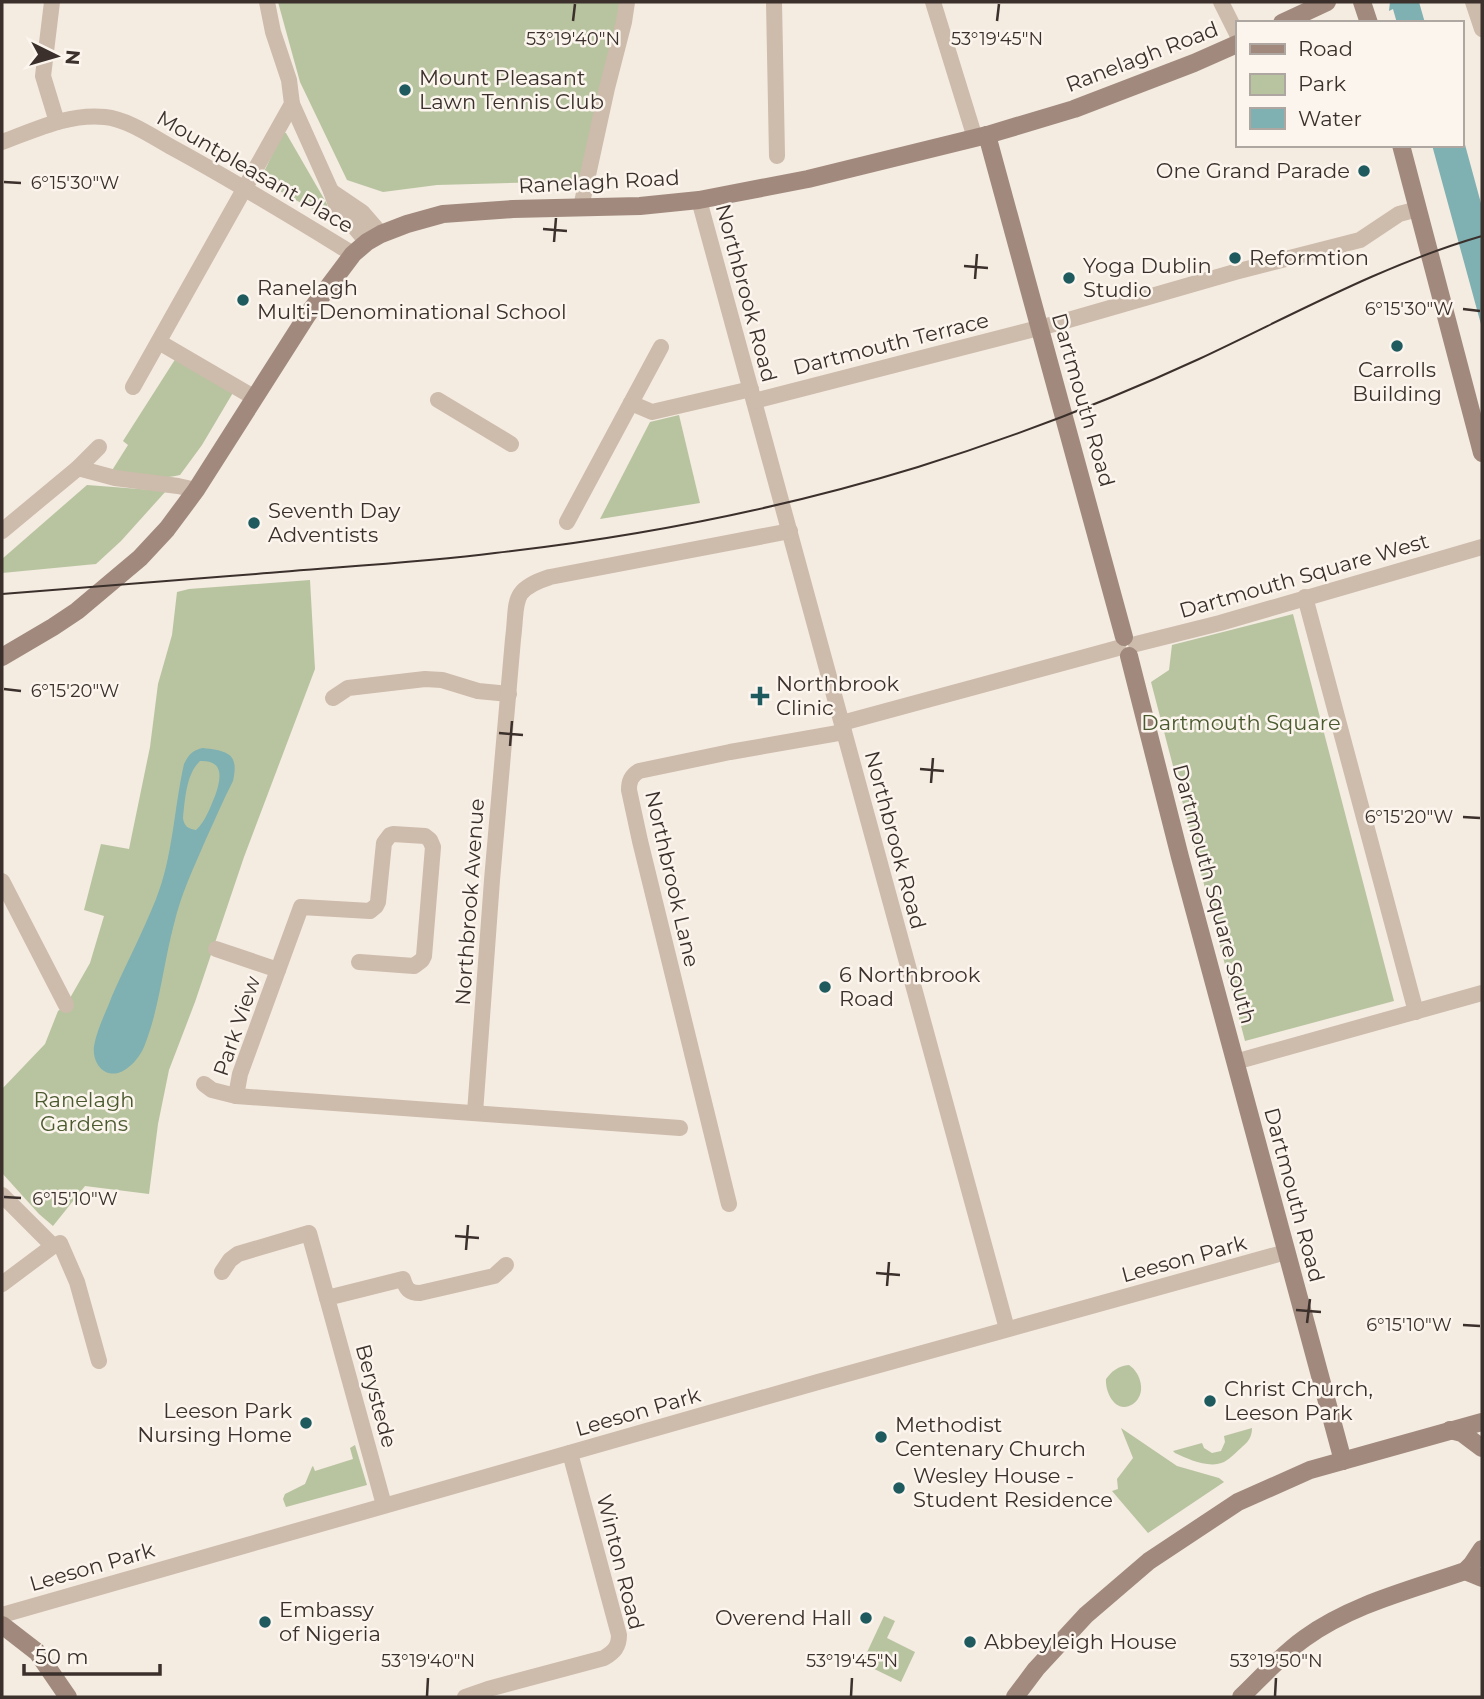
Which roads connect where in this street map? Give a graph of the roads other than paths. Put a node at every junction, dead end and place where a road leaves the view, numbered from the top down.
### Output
1 (52, 2) edge
2 (267, 2) edge
3 (627, 2) edge
4 (774, 2) edge
5 (933, 2) edge
6 (1221, 2) edge
7 (1327, 2) edge
8 (1362, 2) edge
9 (1473, 2) edge
10 (1286, 21) edge
11 (1368, 21) edge
12 (1482, 29) edge
13 (1236, 32) edge
14 (1236, 44) edge
15 (292, 104) junction
16 (57, 122) junction
17 (981, 136) junction
18 (2, 142) edge
19 (1402, 147) edge
20 (779, 185) junction
21 (245, 189) junction
22 (699, 200) junction
23 (581, 207) junction
24 (1418, 209) junction
25 (367, 243) junction
26 (1038, 328) junction
27 (159, 342) junction
28 (661, 347) dead end
29 (133, 387) dead end
30 (752, 395) junction
31 (255, 398) junction
32 (438, 400) dead end
33 (631, 403) junction
34 (511, 444) dead end
35 (99, 447) dead end
36 (1482, 453) edge
37 (78, 468) junction
38 (196, 490) junction
39 (567, 522) dead end
40 (2, 531) edge
41 (790, 531) junction
42 (1482, 547) edge
43 (1306, 597) junction
44 (1127, 646) junction
45 (2, 657) edge
46 (509, 694) junction
47 (333, 698) dead end
48 (843, 728) junction
49 (2, 881) edge
50 (216, 949) dead end
51 (359, 962) dead end
52 (278, 970) junction
53 (1482, 993) edge
54 (66, 1005) dead end
55 (1416, 1012) junction
56 (1235, 1062) junction
57 (204, 1084) dead end
58 (236, 1096) junction
59 (475, 1113) junction
60 (680, 1128) dead end
61 (2, 1195) edge
62 (729, 1204) dead end
63 (53, 1246) junction
64 (1286, 1252) junction
65 (506, 1265) dead end
66 (222, 1272) dead end
67 (2, 1284) edge
68 (327, 1298) junction
69 (1007, 1329) junction
70 (99, 1362) dead end
71 (1482, 1422) edge
72 (1450, 1430) junction
73 (1482, 1448) edge
74 (570, 1452) junction
75 (1343, 1461) junction
76 (384, 1505) junction
77 (1482, 1549) edge
78 (1465, 1571) junction
79 (1482, 1578) edge
80 (2, 1615) edge
81 (2, 1625) edge
82 (68, 1697) edge
83 (465, 1697) edge
84 (1015, 1697) edge
85 (1241, 1697) edge

1 - 16 street
2 - 15 street, Mountpleasant Place
3 - 23 street
4 - 20 street
5 - 17 street
6 - 13 street
7 - 10 main road
8 - 11 main road
9 - 12 street
14 - 17 main road, Ranelagh Road
15 - 21 street
15 - 25 street, Mountpleasant Place
16 - 18 street, Mountpleasant Place
16 - 21 street, Mountpleasant Place
17 - 20 main road, Ranelagh Road
17 - 26 main road, Dartmouth Road
19 - 24 main road
20 - 22 main road, Ranelagh Road
21 - 25 street, Mountpleasant Place
21 - 27 street
22 - 23 main road, Ranelagh Road
22 - 30 street, Northbrook Road
23 - 25 main road, Ranelagh Road
24 - 26 street, Dartmouth Terrace
24 - 36 main road
25 - 31 main road
26 - 30 street, Dartmouth Terrace
26 - 44 main road, Dartmouth Road
27 - 29 street
27 - 31 street
28 - 33 street
30 - 33 street, Dartmouth Terrace
30 - 41 street, Northbrook Road
31 - 38 main road
32 - 34 street
33 - 39 street
35 - 37 street
37 - 38 street
37 - 40 street
38 - 45 main road
41 - 46 street, Northbrook Avenue
41 - 48 street, Northbrook Road
42 - 43 street, Dartmouth Square West
43 - 44 street, Dartmouth Square West
43 - 55 street
44 - 48 street, Dartmouth Square West
44 - 56 main road, Dartmouth Square South
46 - 47 street
46 - 59 street, Northbrook Avenue
48 - 62 street, Northbrook Lane
48 - 69 street, Northbrook Road
49 - 54 street
50 - 52 street, Park View
51 - 52 street, Park View
52 - 58 street, Park View
53 - 55 street
55 - 56 street
56 - 64 main road, Dartmouth Road
57 - 58 street
58 - 59 street
59 - 60 street
61 - 63 street
63 - 67 street
63 - 70 street
64 - 69 street, Leeson Park
64 - 75 main road, Dartmouth Road
65 - 68 street
66 - 68 street, Berystede
68 - 76 street, Berystede
69 - 74 street, Leeson Park
71 - 72 main road
72 - 73 main road
72 - 75 main road
74 - 76 street, Leeson Park
74 - 83 street, Winton Road
75 - 84 main road
76 - 80 street, Leeson Park
77 - 78 main road
78 - 79 main road
78 - 85 main road
81 - 82 main road

